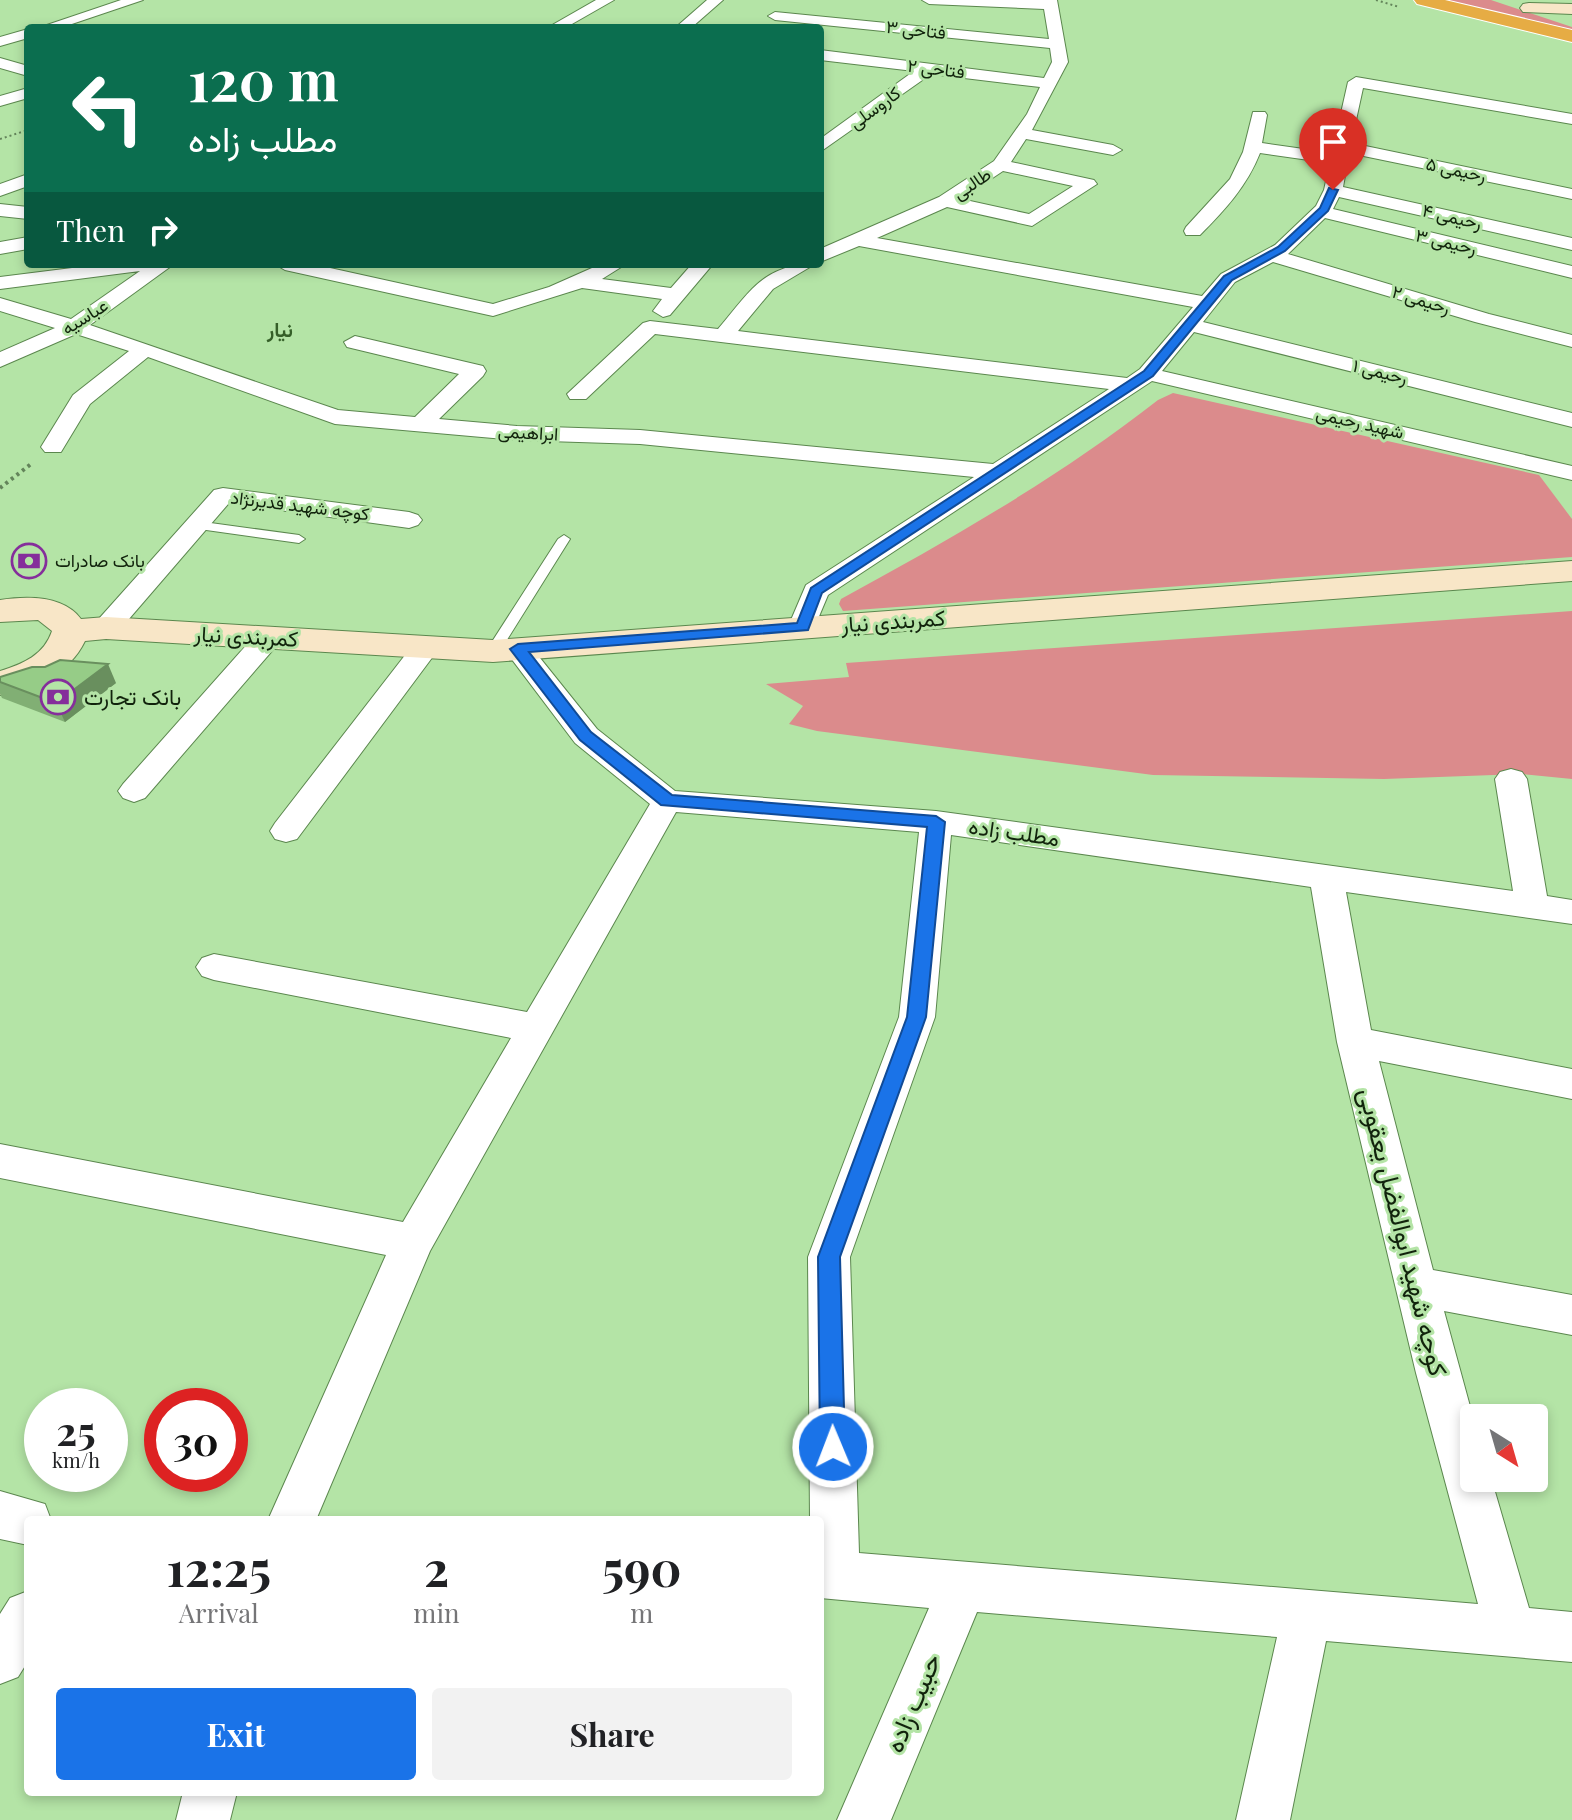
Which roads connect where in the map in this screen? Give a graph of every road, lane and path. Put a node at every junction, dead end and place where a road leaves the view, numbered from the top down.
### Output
1 (136, 0) edge
2 (607, 0) edge
3 (716, 0) edge
4 (792, 0) edge
5 (929, 0) edge
6 (1423, 0) edge
7 (1506, 0) edge
8 (1050, 3) edge
9 (1529, 8) junction
10 (1572, 9) edge
11 (775, 16) junction
12 (1572, 22) edge
13 (58, 24) edge
14 (562, 24) edge
15 (687, 24) edge
16 (766, 24) edge
17 (24, 34) edge
18 (1572, 36) edge
19 (0, 42) edge
20 (1056, 44) junction
21 (824, 55) edge
22 (0, 63) edge
23 (929, 68) junction
24 (24, 70) edge
25 (1051, 84) junction
26 (24, 94) edge
27 (0, 101) edge
28 (1259, 115) dead end
29 (1572, 119) edge
30 (24, 131) edge
31 (1021, 133) junction
32 (0, 139) edge
33 (824, 144) edge
34 (1255, 147) junction
35 (1113, 150) dead end
36 (1339, 152) junction
37 (1000, 165) junction
38 (24, 181) edge
39 (1333, 190) junction
40 (0, 191) edge
41 (1572, 194) edge
42 (945, 201) junction
43 (0, 210) edge
44 (1321, 212) junction
45 (24, 213) edge
46 (1193, 231) dead end
47 (857, 240) junction
48 (24, 244) edge
49 (1572, 244) edge
50 (0, 248) edge
51 (824, 254) edge
52 (1271, 255) junction
53 (120, 268) edge
54 (158, 268) edge
55 (303, 268) edge
56 (608, 268) edge
57 (700, 268) edge
58 (798, 268) edge
59 (1572, 272) edge
60 (578, 282) junction
61 (0, 283) edge
62 (676, 295) junction
63 (1206, 303) junction
64 (0, 304) edge
65 (1187, 324) junction
66 (650, 327) junction
67 (72, 328) junction
68 (724, 335) junction
69 (1572, 341) edge
70 (355, 342) dead end
71 (145, 349) junction
72 (0, 360) edge
73 (1139, 380) junction
74 (578, 394) dead end
75 (1572, 420) edge
76 (419, 426) junction
77 (53, 447) joint
78 (998, 472) junction
79 (1572, 473) edge
80 (0, 488) edge
81 (409, 520) dead end
82 (196, 525) junction
83 (299, 539) dead end
84 (564, 539) dead end
85 (1572, 571) edge
86 (0, 611) edge
87 (802, 627) junction
88 (106, 628) junction
89 (70, 631) junction
90 (268, 638) junction
91 (426, 647) junction
92 (506, 650) junction
93 (0, 683) edge
94 (1511, 779) dead end
95 (134, 791) dead end
96 (667, 801) junction
97 (936, 822) junction
98 (286, 831) dead end
99 (1326, 876) junction
100 (1532, 906) junction
101 (1572, 912) edge
102 (214, 967) dead end
103 (536, 1028) junction
104 (1355, 1042) junction
105 (1572, 1084) edge
106 (0, 1161) edge
107 (413, 1242) junction
108 (1416, 1286) junction
109 (1572, 1315) edge
110 (0, 1515) edge
111 (294, 1516) edge
112 (24, 1520) edge
113 (828, 1574) edge
114 (963, 1586) junction
115 (1307, 1614) junction
116 (24, 1622) edge
117 (1510, 1630) junction
118 (1572, 1637) edge
119 (0, 1659) edge
120 (209, 1796) edge
121 (203, 1820) edge
122 (864, 1820) edge
123 (1263, 1820) edge

1 - 13 street
2 - 14 street
3 - 15 street
4 - 11 street
5 - 8 street
6 - 18 highway
7 - 9 highway
8 - 20 street, طالبی
9 - 10 main road
9 - 12 highway
11 - 16 street
11 - 20 street, فتاحی ۳
17 - 19 street
20 - 25 street, طالبی
21 - 23 street, فتاحی ۲
22 - 24 street
23 - 25 street, فتاحی ۲
23 - 33 street, کاروسلی
25 - 31 street, طالبی
26 - 27 street
28 - 34 street
29 - 36 street
30 - 32 path
31 - 35 street
31 - 37 street, طالبی
34 - 36 street, رحیمی ۵
34 - 46 street
36 - 39 street
36 - 41 street, رحیمی ۵
37 - 42 street, طالبی
37 - 42 street
38 - 40 street
39 - 44 street
39 - 49 street, رحیمی ۴
42 - 47 street, طالبی
43 - 45 street
44 - 52 street
44 - 59 street, رحیمی ۳
47 - 51 street, طالبی
47 - 63 street
48 - 50 street
52 - 63 street
52 - 69 street, رحیمی ۲
53 - 61 street
54 - 67 street, عباسیه
55 - 60 street
56 - 60 street
57 - 62 street
58 - 68 street
60 - 62 street
62 - 66 street
63 - 65 street
64 - 67 street, ابراهیمی
65 - 73 street
65 - 75 street, رحیمی ۱
66 - 68 street, شهید رحیمی
66 - 74 street
67 - 71 street, ابراهیمی
67 - 72 street, عباسیه
68 - 73 street, شهید رحیمی
70 - 76 street
71 - 76 street, ابراهیمی
71 - 77 street
73 - 78 street
73 - 79 street, شهید رحیمی
76 - 78 street, ابراهیمی
77 - 80 path
78 - 87 street
81 - 82 street, کوچه شهید قدیرنژاد
82 - 83 lane
82 - 88 street, کوچه شهید قدیرنژاد
84 - 92 lane
85 - 87 main road, کمربندی نیار
86 - 89 main road
87 - 92 main road, کمربندی نیار
88 - 89 main road, کمربندی نیار
88 - 90 main road, کمربندی نیار
89 - 93 main road
90 - 91 main road, کمربندی نیار
90 - 95 street
91 - 92 main road, کمربندی نیار
91 - 98 street
92 - 96 street
94 - 100 street
96 - 97 street, مطلب زاده
96 - 103 street
97 - 99 street, مطلب زاده
97 - 113 street
99 - 100 street, مطلب زاده
99 - 104 street, کوچه شهید ابوالفضل یعقوبی
100 - 101 street, مطلب زاده
102 - 103 street
103 - 107 street
104 - 105 street
104 - 108 street, کوچه شهید ابوالفضل یعقوبی
106 - 107 street
107 - 111 street
108 - 109 street
108 - 117 street, کوچه شهید ابوالفضل یعقوبی
110 - 112 street
113 - 114 street
114 - 115 street
114 - 122 street, حبیب زاده
115 - 117 street
115 - 123 street
116 - 119 street
117 - 118 street
120 - 121 street

